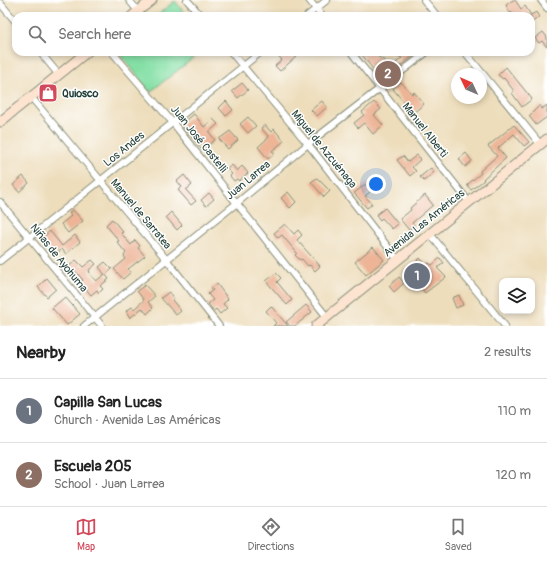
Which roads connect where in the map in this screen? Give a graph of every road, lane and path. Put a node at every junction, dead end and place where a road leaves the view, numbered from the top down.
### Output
1 (129, 0) edge
2 (152, 0) edge
3 (187, 0) edge
4 (309, 0) edge
5 (327, 0) edge
6 (424, 0) edge
7 (541, 0) edge
8 (0, 3) edge
9 (547, 8) edge
10 (316, 9) junction
11 (134, 12) edge
12 (137, 12) edge
13 (198, 12) edge
14 (312, 12) edge
15 (319, 12) edge
16 (433, 12) edge
17 (12, 17) edge
18 (43, 56) edge
19 (82, 56) edge
20 (115, 56) edge
21 (235, 56) edge
22 (256, 56) edge
23 (354, 56) edge
24 (422, 56) edge
25 (469, 56) edge
26 (243, 66) junction
27 (59, 75) junction
28 (380, 88) junction
29 (31, 97) junction
30 (0, 122) edge
31 (173, 122) junction
32 (543, 142) edge
33 (308, 144) junction
34 (101, 181) junction
35 (0, 202) edge
36 (469, 202) junction
37 (237, 203) junction
38 (430, 234) junction
39 (30, 237) junction
40 (166, 259) junction
41 (398, 260) junction
42 (0, 261) edge
43 (95, 317) junction
44 (327, 317) junction
45 (84, 326) edge
46 (102, 326) edge
47 (219, 326) edge
48 (316, 326) edge
49 (505, 326) edge

1 - 11 street
2 - 12 main road
3 - 13 street
4 - 10 street
5 - 10 street
6 - 16 street
7 - 9 street
8 - 17 street
10 - 14 street
10 - 15 street
18 - 27 street
19 - 27 main road
20 - 31 street, Juan José Castelli
21 - 26 street, Miguel de Azcuénaga
22 - 26 street, Los Andes
23 - 28 street, Manuel Alberti
24 - 28 street, Juan Larrea
25 - 32 street
26 - 31 street, Los Andes
26 - 33 street, Miguel de Azcuénaga
27 - 29 main road
28 - 33 street, Juan Larrea
28 - 36 street, Manuel Alberti
29 - 30 main road
29 - 34 street, Manuel de Sarratea
31 - 34 street, Los Andes
31 - 37 street, Juan José Castelli
32 - 36 main road, Avenida Las Américas
33 - 37 street, Juan Larrea
33 - 41 street, Miguel de Azcuénaga
34 - 39 street, Los Andes
34 - 40 street, Manuel de Sarratea
35 - 39 street, Niñas de Ayohuma
36 - 38 main road, Avenida Las Américas
37 - 40 street, Juan Larrea
37 - 44 street, Juan José Castelli
38 - 41 main road, Avenida Las Américas
38 - 49 street
39 - 42 street, Los Andes
39 - 43 street, Niñas de Ayohuma
40 - 43 street, Juan Larrea
40 - 47 street, Manuel de Sarratea
41 - 44 main road, Avenida Las Américas
43 - 45 street, Juan Larrea
43 - 46 street, Niñas de Ayohuma
44 - 48 main road, Avenida Las Américas

